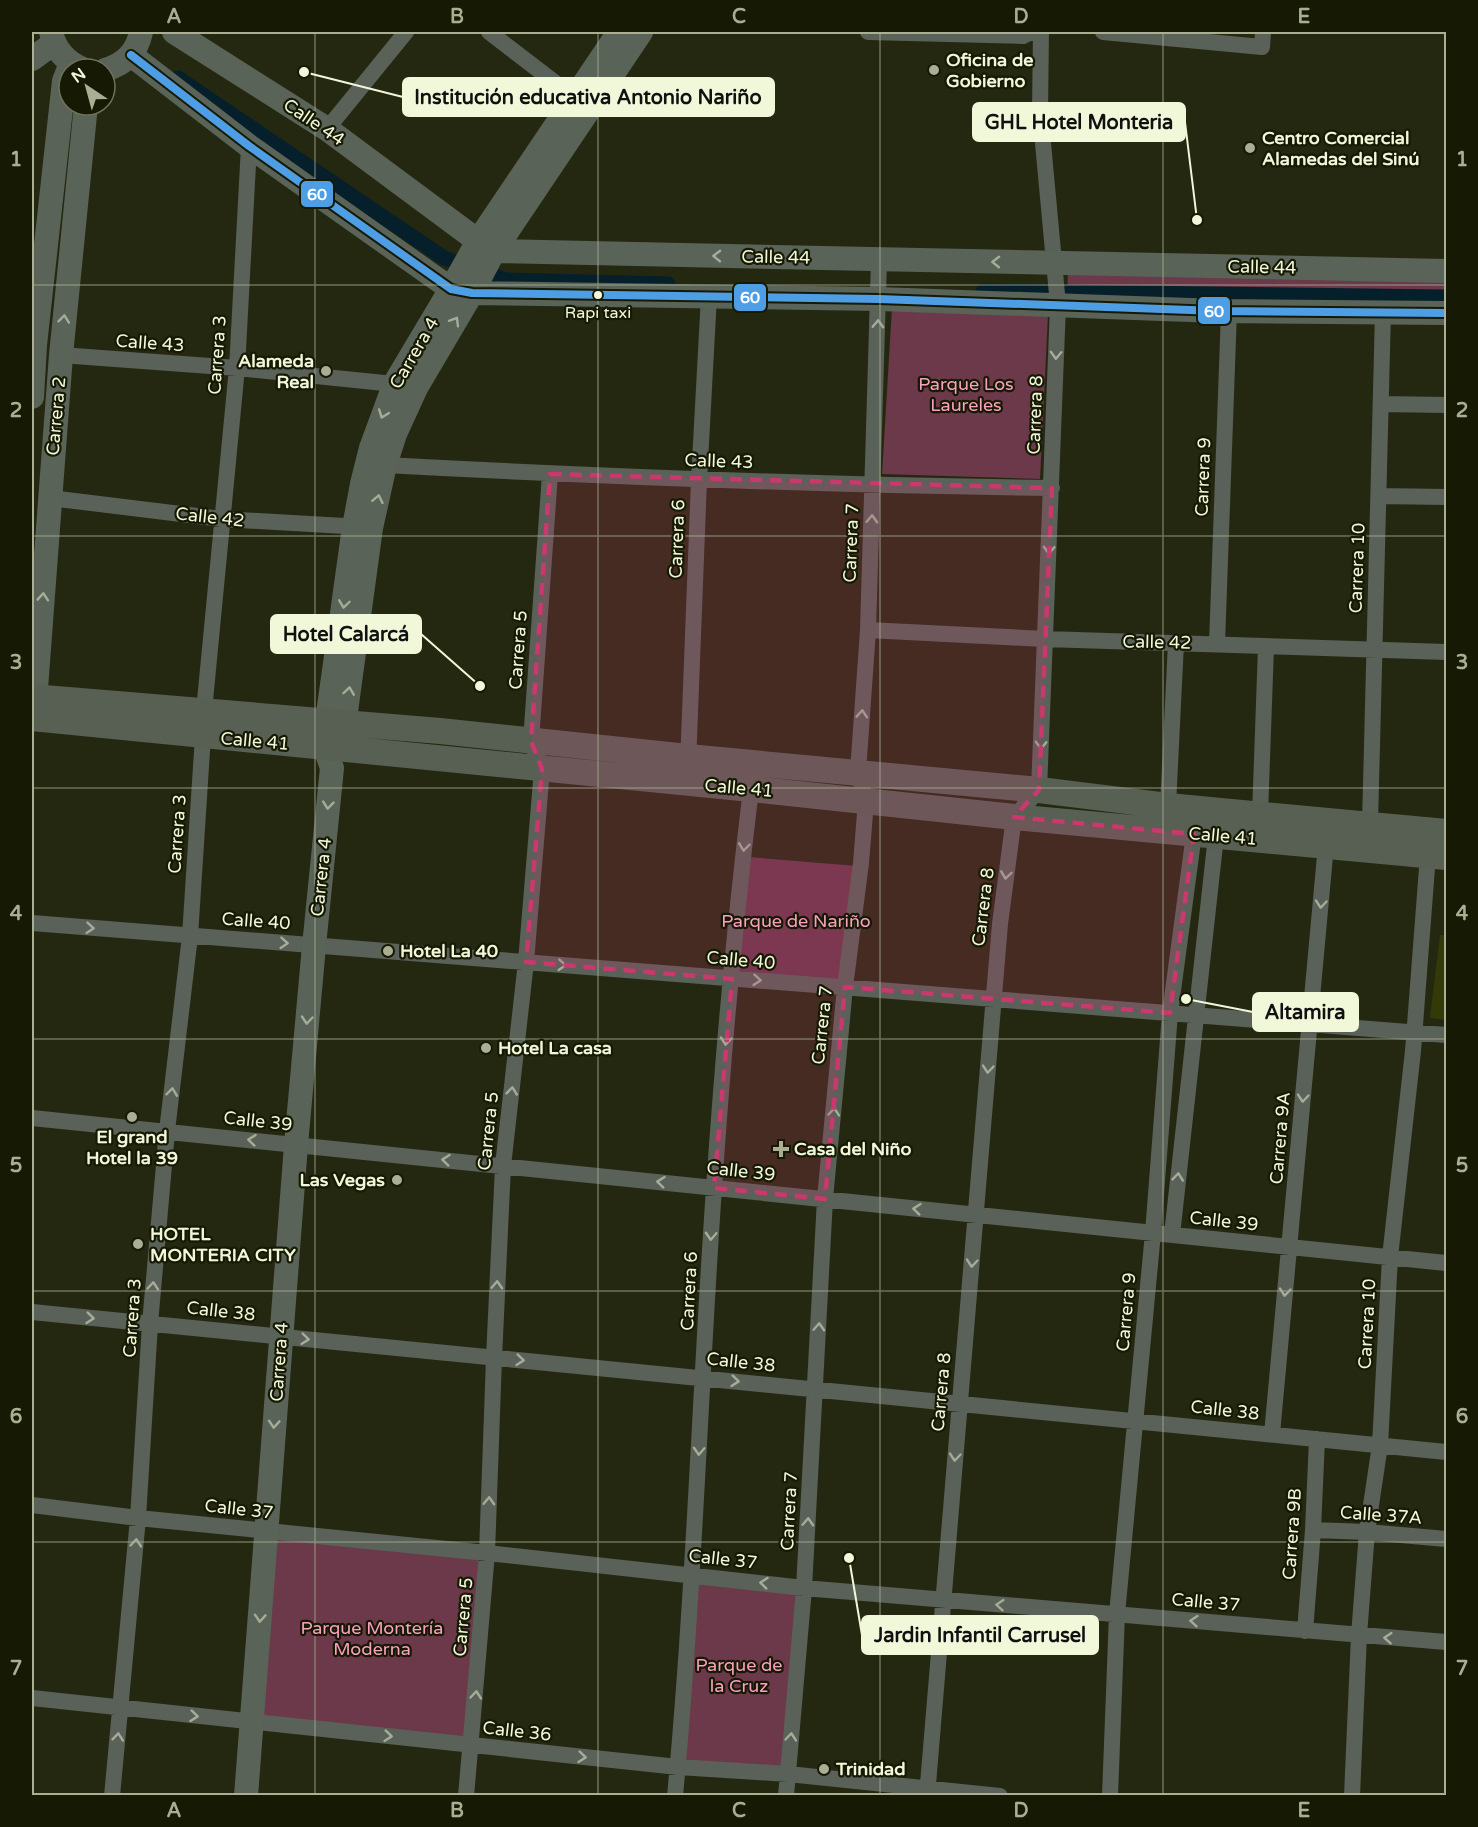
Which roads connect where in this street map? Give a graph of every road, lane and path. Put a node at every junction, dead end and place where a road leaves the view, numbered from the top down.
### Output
1 (141, 32) edge
2 (174, 32) edge
3 (406, 32) edge
4 (489, 32) edge
5 (619, 32) edge
6 (640, 32) edge
7 (868, 32) edge
8 (1031, 32) edge
9 (1041, 32) edge
10 (1103, 32) edge
11 (44, 36) edge
12 (1262, 39) edge
13 (131, 55) junction
14 (68, 57) edge
15 (32, 59) edge
16 (117, 65) edge
17 (582, 103) junction
18 (60, 117) edge
19 (85, 117) edge
20 (327, 129) junction
21 (249, 146) junction
22 (483, 251) junction
23 (879, 265) junction
24 (1055, 267) junction
25 (1446, 271) edge
26 (465, 286) junction
27 (879, 295) junction
28 (710, 296) junction
29 (1058, 301) junction
30 (1229, 311) junction
31 (1383, 312) junction
32 (1446, 313) edge
33 (33, 344) edge
34 (61, 355) junction
35 (237, 368) junction
36 (405, 385) junction
37 (32, 397) edge
38 (1381, 404) junction
39 (1446, 405) edge
40 (385, 465) junction
41 (550, 474) junction
42 (699, 480) junction
43 (873, 486) junction
44 (1052, 488) junction
45 (1379, 496) junction
46 (1446, 497) edge
47 (50, 498) junction
48 (222, 519) junction
49 (363, 527) junction
50 (868, 630) junction
51 (1045, 639) junction
52 (1176, 643) junction
53 (1217, 644) junction
54 (1266, 646) junction
55 (1374, 650) junction
56 (1446, 652) edge
57 (204, 711) junction
58 (33, 712) edge
59 (336, 722) junction
60 (203, 736) junction
61 (531, 741) junction
62 (333, 749) junction
63 (688, 757) junction
64 (542, 769) junction
65 (858, 772) junction
66 (687, 784) junction
67 (751, 789) junction
68 (1039, 790) junction
69 (866, 801) junction
70 (1168, 806) junction
71 (1260, 815) junction
72 (1014, 817) junction
73 (1370, 824) junction
74 (1446, 832) edge
75 (1205, 835) junction
76 (1326, 845) junction
77 (1437, 856) edge
78 (32, 923) edge
79 (190, 936) junction
80 (314, 946) junction
81 (526, 962) junction
82 (732, 979) junction
83 (846, 987) junction
84 (993, 999) junction
85 (1170, 1013) junction
86 (1196, 1015) junction
87 (1310, 1024) junction
88 (1414, 1032) junction
89 (1446, 1035) edge
90 (32, 1118) edge
91 (167, 1131) junction
92 (296, 1145) junction
93 (503, 1166) junction
94 (714, 1188) junction
95 (825, 1199) junction
96 (976, 1215) junction
97 (1153, 1233) junction
98 (1172, 1235) junction
99 (1289, 1247) junction
100 (1390, 1257) junction
101 (1446, 1263) edge
102 (32, 1312) edge
103 (150, 1324) junction
104 (280, 1336) junction
105 (494, 1358) junction
106 (704, 1378) junction
107 (816, 1389) junction
108 (960, 1404) junction
109 (1136, 1421) junction
110 (1272, 1434) junction
111 (1317, 1439) junction
112 (1380, 1445) junction
113 (1446, 1452) edge
114 (32, 1505) edge
115 (138, 1518) junction
116 (1313, 1530) junction
117 (267, 1532) junction
118 (1367, 1532) junction
119 (1446, 1539) edge
120 (488, 1553) junction
121 (692, 1575) junction
122 (804, 1588) junction
123 (944, 1600) junction
124 (1117, 1614) junction
125 (1305, 1631) junction
126 (1359, 1635) junction
127 (1446, 1642) edge
128 (32, 1698) edge
129 (121, 1708) junction
130 (252, 1722) junction
131 (471, 1745) junction
132 (678, 1767) junction
133 (788, 1774) junction
134 (928, 1792) edge
135 (112, 1796) edge
136 (246, 1796) edge
137 (466, 1796) edge
138 (675, 1796) edge
139 (786, 1796) edge
140 (1000, 1796) edge
141 (1110, 1796) edge
142 (1352, 1796) edge

1 - 13 street
2 - 20 street, Calle 44
3 - 20 street
4 - 17 street
5 - 17 street, Carrera 4
6 - 17 street
7 - 8 street
9 - 24 street, Carrera 8
10 - 12 street
11 - 14 street
11 - 15 street
13 - 16 street
13 - 21 street
17 - 22 street, Carrera 4
18 - 33 street, Carrera 2
34 -> 19 street, Carrera 2
20 - 22 street, Calle 44
21 - 26 street
21 - 35 street, Carrera 3
23 -> 22 street, Calle 44
22 - 26 street, Carrera 4
24 -> 23 street, Calle 44
23 - 27 street, Carrera 7
24 - 25 street, Calle 44
24 - 29 street, Carrera 8
26 - 28 street
26 - 36 street, Carrera 4
27 - 28 street
27 - 29 street
43 -> 27 street, Carrera 7
28 - 42 street, Carrera 6
29 - 30 street
29 -> 44 street, Carrera 8
30 - 31 street
30 - 53 street, Carrera 9
31 - 32 street
31 - 38 street, Carrera 10
33 - 37 street, Carrera 2
34 - 35 street, Calle 43
34 - 47 street, Carrera 2
35 - 36 street, Calle 43
35 - 48 street, Carrera 3
36 - 40 street, Carrera 4
36 -> 49 street, Carrera 4
38 - 39 street
38 - 45 street, Carrera 10
40 - 41 street, Calle 43
49 -> 40 street, Carrera 4
41 - 42 street, Calle 43
41 - 61 street, Carrera 5
42 - 43 street, Calle 43
42 - 63 street, Carrera 6
43 - 44 street, Calle 43
50 -> 43 street, Carrera 7
44 -> 51 street, Carrera 8
45 - 46 street
45 - 55 street, Carrera 10
47 - 48 street, Calle 42
58 -> 47 street, Carrera 2
48 - 49 street, Calle 42
48 - 57 street, Carrera 3
49 - 59 street, Carrera 4
50 - 51 street, Calle 42
65 -> 50 street, Carrera 7
51 - 52 street, Calle 42
51 -> 68 street, Carrera 8
52 - 53 street, Calle 42
52 - 70 street
53 - 54 street, Calle 42
54 - 55 street, Calle 42
54 - 71 street
55 - 56 street, Calle 42
55 - 73 street, Carrera 10
57 - 58 main road, Calle 41
57 - 59 main road, Calle 41
58 - 60 main road, Calle 41
59 - 61 main road, Calle 41
59 - 62 street, Carrera 4
60 - 62 main road, Calle 41
60 - 79 street, Carrera 3
61 - 63 main road, Calle 41
61 - 64 street, Carrera 5
62 - 64 main road, Calle 41
62 -> 80 street, Carrera 4
63 - 65 main road, Calle 41
63 - 66 street, Carrera 6
64 - 66 main road, Calle 41
64 - 81 street, Carrera 5
65 - 68 main road, Calle 41
65 - 69 street, Carrera 7
66 - 67 main road, Calle 41
67 - 69 main road, Calle 41
67 -> 82 street, Carrera 6
68 - 70 main road, Calle 41
68 - 72 street
69 - 72 main road, Calle 41
69 - 83 street, Carrera 7
70 - 71 main road, Calle 41
71 - 73 main road, Calle 41
72 - 75 main road, Calle 41
72 -> 84 street, Carrera 8
73 - 74 main road, Calle 41
75 - 76 main road, Calle 41
75 - 85 street, Carrera 9
75 - 86 street
76 - 77 main road, Calle 41
76 -> 87 street, Carrera 9A
77 - 88 street, Carrera 10
78 -> 79 street, Calle 40
79 -> 80 street, Calle 40
91 -> 79 street, Carrera 3
80 - 81 street, Calle 40
80 -> 92 street, Carrera 4
81 -> 82 street, Calle 40
93 -> 81 street, Carrera 5
82 -> 83 street, Calle 40
82 -> 94 street, Carrera 6
83 - 84 street, Calle 40
95 -> 83 street, Carrera 7
84 - 85 street, Calle 40
84 -> 96 street, Carrera 8
85 - 86 street, Calle 40
85 - 97 street, Carrera 9
86 - 87 street, Calle 40
98 -> 86 street
87 - 88 street, Calle 40
87 -> 99 street, Carrera 9A
88 - 89 street, Calle 40
88 - 100 street, Carrera 10
90 - 91 street, Calle 39
92 -> 91 street, Calle 39
103 -> 91 street, Carrera 3
93 -> 92 street, Calle 39
92 - 104 street, Carrera 4
94 -> 93 street, Calle 39
105 -> 93 street, Carrera 5
94 - 95 street, Calle 39
94 -> 106 street, Carrera 6
96 -> 95 street, Calle 39
107 -> 95 street, Carrera 7
96 - 97 street, Calle 39
96 -> 108 street, Carrera 8
97 - 98 street, Calle 39
97 - 109 street, Carrera 9
98 - 99 street, Calle 39
99 - 100 street, Calle 39
99 -> 110 street, Carrera 9A
100 - 101 street, Calle 39
100 - 112 street, Carrera 10
102 -> 103 street, Calle 38
103 - 104 street, Calle 38
103 - 115 street, Carrera 3
104 -> 105 street, Calle 38
104 -> 117 street, Carrera 4
105 -> 106 street, Calle 38
120 -> 105 street, Carrera 5
106 -> 107 street, Calle 38
106 -> 121 street, Carrera 6
107 - 108 street, Calle 38
122 -> 107 street, Carrera 7
108 - 109 street, Calle 38
108 -> 123 street, Carrera 8
109 - 110 street, Calle 38
109 - 124 street, Carrera 9
110 - 111 street, Calle 38
111 - 112 street, Calle 38
111 - 116 street, Carrera 9B
112 - 113 street, Calle 38
112 - 118 street, Carrera 10
114 - 115 street, Calle 37
115 - 117 street, Calle 37
129 -> 115 street, Carrera 3
116 - 118 street, Calle 37A
116 - 125 street, Carrera 9B
117 - 120 street, Calle 37
117 -> 130 street, Carrera 4
118 - 119 street, Calle 37A
118 - 126 street, Carrera 10
120 - 121 street, Calle 37
131 -> 120 street, Carrera 5
122 -> 121 street, Calle 37
121 - 132 street, Carrera 6
122 - 123 street, Calle 37
133 -> 122 street, Carrera 7
124 -> 123 street, Calle 37
123 - 134 street, Carrera 8
125 -> 124 street, Calle 37
124 - 141 street, Carrera 9
125 - 126 street, Calle 37
127 -> 126 street, Calle 37
126 - 142 street, Carrera 10
128 - 129 street, Calle 36
129 -> 130 street, Calle 36
135 -> 129 street, Carrera 3
130 -> 131 street, Calle 36
130 - 136 street, Carrera 4
131 -> 132 street, Calle 36
131 - 137 street, Carrera 5
132 - 133 street, Calle 36
132 - 138 street, Carrera 6
133 - 134 street, Calle 36
133 - 139 street, Carrera 7
134 - 140 street, Calle 36

